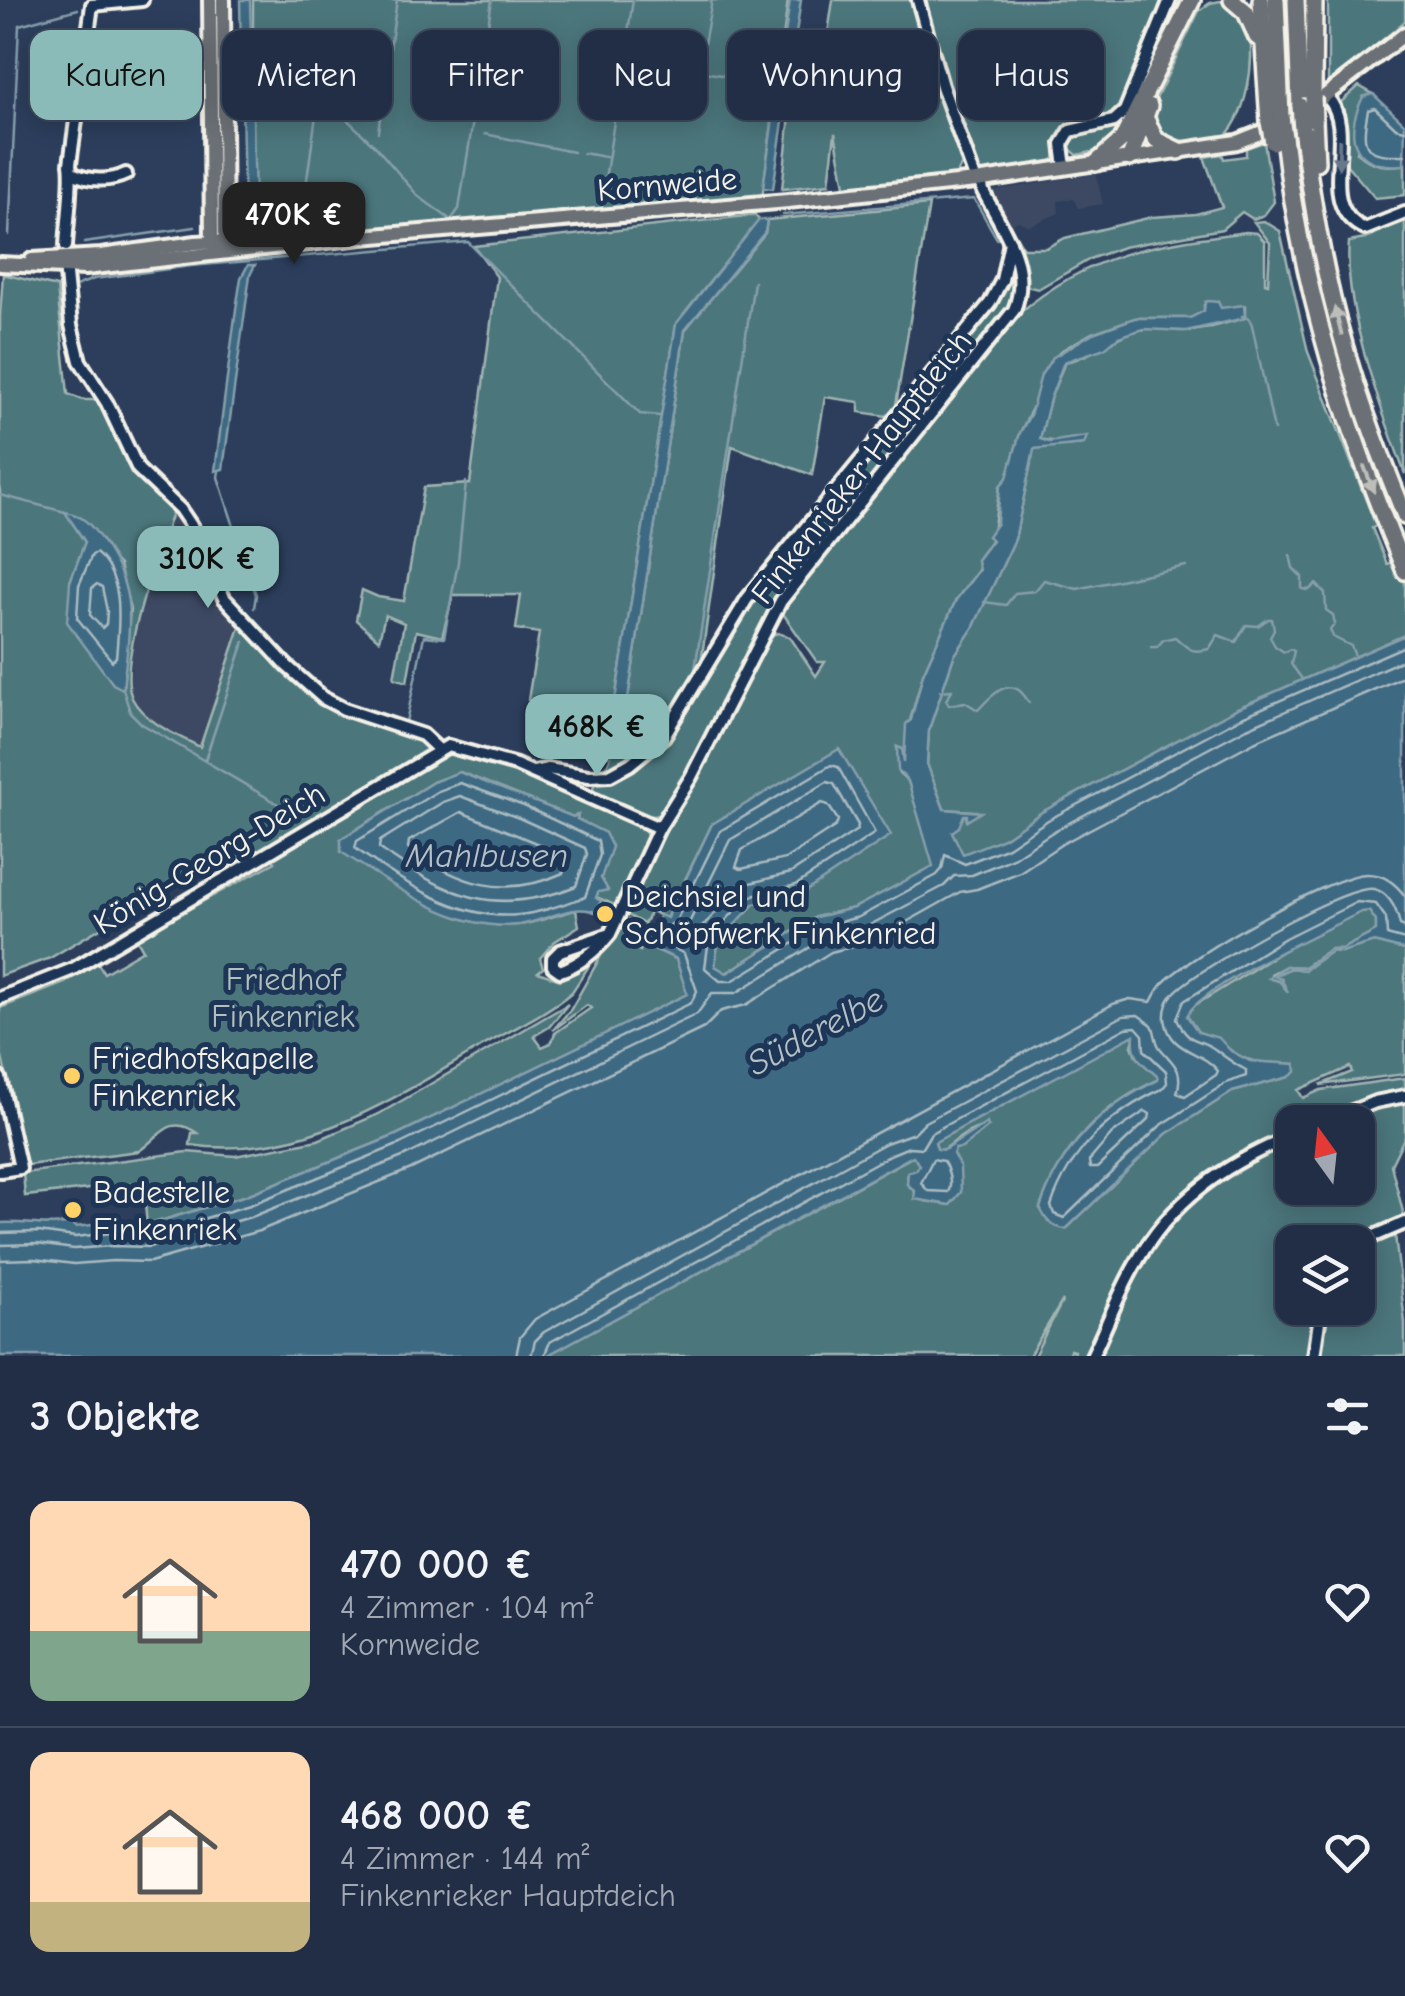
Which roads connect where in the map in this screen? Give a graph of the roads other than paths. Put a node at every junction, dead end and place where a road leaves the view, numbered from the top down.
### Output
1 (142, 0) edge
2 (210, 0) edge
3 (223, 0) edge
4 (918, 0) edge
5 (1170, 0) edge
6 (1192, 0) edge
7 (1205, 0) edge
8 (1232, 0) edge
9 (1260, 0) edge
10 (1276, 0) edge
11 (1296, 0) edge
12 (1317, 0) edge
13 (88, 3) edge
14 (1405, 34) edge
15 (1263, 66) junction
16 (1313, 100) junction
17 (1145, 116) junction
18 (1275, 119) junction
19 (1122, 140) junction
20 (1178, 151) junction
21 (1130, 158) junction
22 (1096, 163) junction
23 (1065, 168) junction
24 (72, 173) junction
25 (126, 174) dead end
26 (978, 181) junction
27 (226, 212) junction
28 (1405, 214) edge
29 (362, 237) junction
30 (267, 239) junction
31 (1010, 242) junction
32 (220, 245) junction
33 (65, 258) junction
34 (0, 264) edge
35 (1405, 516) edge
36 (1403, 565) edge
37 (439, 750) junction
38 (534, 772) junction
39 (659, 828) junction
40 (610, 934) junction
41 (0, 998) edge
42 (0, 1078) edge
43 (1405, 1096) edge
44 (1368, 1105) edge
45 (1275, 1144) edge
46 (0, 1171) edge
47 (1405, 1223) edge
48 (1375, 1235) edge
49 (1319, 1325) edge
50 (1092, 1356) edge
51 (1314, 1356) edge

1 - 13 street
2 - 32 main road
3 - 27 main road
4 - 26 street, Finkenrieker Hauptdeich
5 - 23 street
6 - 19 highway
7 - 17 highway
8 - 15 highway
9 - 15 highway
10 - 18 highway
11 - 16 highway
12 - 16 highway
13 - 24 street
14 - 16 main road, Kornweide
15 - 18 highway
16 - 20 main road, Kornweide
16 -> 28 street
35 -> 16 highway, bridge
17 - 20 highway
17 - 21 highway
18 -> 36 highway, bridge
19 - 21 highway
19 - 22 highway
20 - 21 main road, Kornweide
21 - 22 main road, Kornweide
22 - 23 main road, Kornweide
23 - 26 main road, Kornweide
24 - 25 street
24 - 33 street
26 - 29 main road, Kornweide
26 - 31 street, Finkenrieker Hauptdeich
27 - 30 main road
27 - 32 main road
29 - 30 main road, Kornweide
29 - 32 main road, Kornweide
30 - 32 main road, Kornweide
31 - 38 street, Finkenrieker Hauptdeich
31 - 39 street, Finkenrieker Hauptdeich
32 - 33 main road, Kornweide
33 - 34 main road, Kornweide
33 - 37 street
37 - 38 street
37 - 41 street, König-Georg-Deich
38 - 39 street
39 - 40 street, Finkenrieker Hauptdeich
40 - 40 street, Finkenrieker Hauptdeich
42 - 46 street
43 - 44 street
45 - 50 street
47 - 48 street
49 - 51 street

